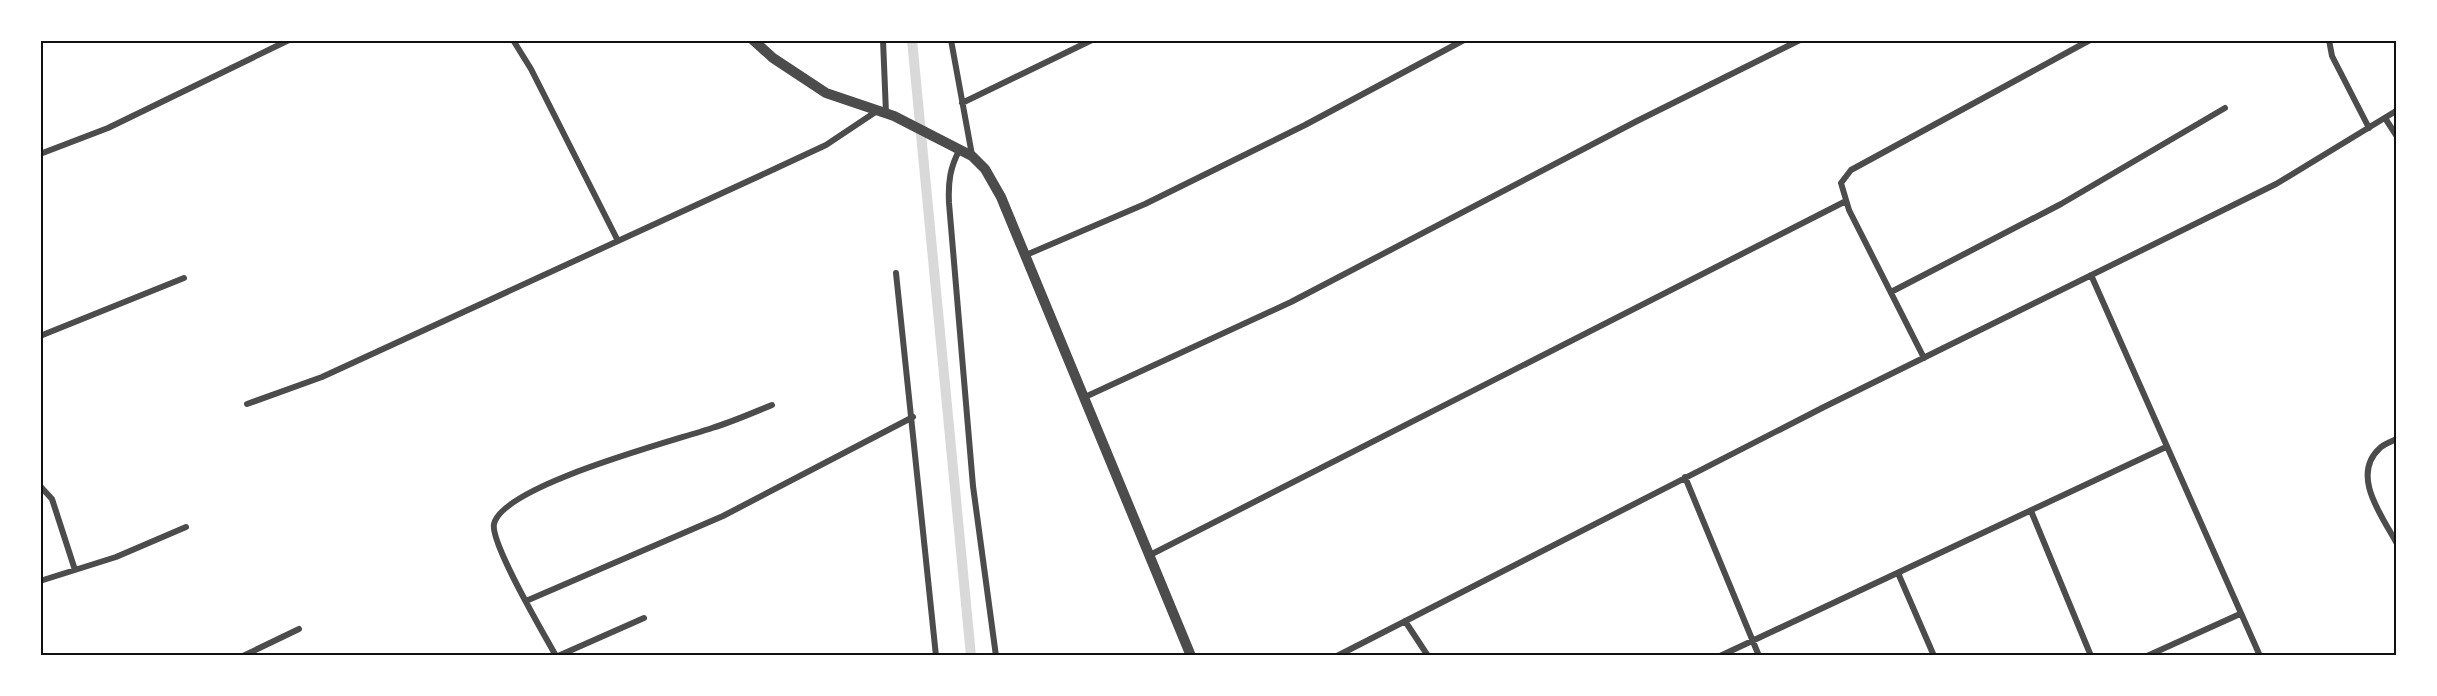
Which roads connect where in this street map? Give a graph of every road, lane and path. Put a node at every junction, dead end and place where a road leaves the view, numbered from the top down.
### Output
1 (289, 40) edge
2 (513, 40) edge
3 (753, 40) edge
4 (883, 40) edge
5 (951, 40) edge
6 (1092, 40) edge
7 (1464, 40) edge
8 (1800, 40) edge
9 (2091, 40) edge
10 (2329, 40) edge
11 (962, 103) junction
12 (2226, 108) dead end
13 (2397, 111) edge
14 (885, 114) junction
15 (2385, 118) junction
16 (2369, 128) junction
17 (2397, 135) edge
18 (960, 149) junction
19 (40, 154) edge
20 (972, 156) junction
21 (1846, 201) junction
22 (618, 241) junction
23 (1026, 255) junction
24 (896, 273) dead end
25 (2091, 275) junction
26 (184, 278) dead end
27 (1891, 292) junction
28 (40, 336) edge
29 (1924, 358) junction
30 (1085, 397) junction
31 (247, 404) dead end
32 (772, 405) dead end
33 (913, 417) junction
34 (2397, 439) edge
35 (2166, 447) junction
36 (1685, 477) junction
37 (40, 486) edge
38 (2031, 511) junction
39 (186, 526) dead end
40 (2397, 542) edge
41 (1150, 555) junction
42 (75, 570) junction
43 (1898, 573) junction
44 (40, 580) edge
45 (526, 601) junction
46 (2240, 615) junction
47 (644, 618) dead end
48 (1405, 621) junction
49 (299, 629) dead end
50 (1753, 640) junction
51 (243, 656) edge
52 (557, 656) edge
53 (936, 656) edge
54 (996, 656) edge
55 (1191, 656) edge
56 (1337, 656) edge
57 (1428, 656) edge
58 (1720, 656) edge
59 (1759, 656) edge
60 (1934, 656) edge
61 (2091, 656) edge
62 (2147, 656) edge
63 (2259, 656) edge

1 - 19 street
2 - 22 street
3 - 14 street
4 - 14 street
5 - 11 street
6 - 11 street
7 - 23 street
8 - 30 street
9 - 21 street
10 - 16 street
11 - 20 street
12 - 27 street
13 - 15 street
14 - 18 street
14 - 22 street
15 - 16 street
15 - 17 street
16 - 25 street
18 - 20 street
18 - 54 street
20 - 23 street
21 - 27 street
21 - 41 street
22 - 31 street
23 - 30 street
24 - 33 street
25 - 29 street
25 - 35 street
26 - 28 street
27 - 29 street
29 - 36 street
30 - 41 street
32 - 45 street
33 - 45 street
33 - 53 street
34 - 40 street
35 - 38 street
35 - 46 street
36 - 48 street
36 - 50 street
37 - 42 street
38 - 43 street
38 - 61 street
39 - 42 street
41 - 55 street
42 - 44 street
43 - 50 street
43 - 60 street
45 - 52 street
46 - 62 street
46 - 63 street
47 - 52 street
48 - 56 street
48 - 57 street
49 - 51 street
50 - 58 street
50 - 59 street

